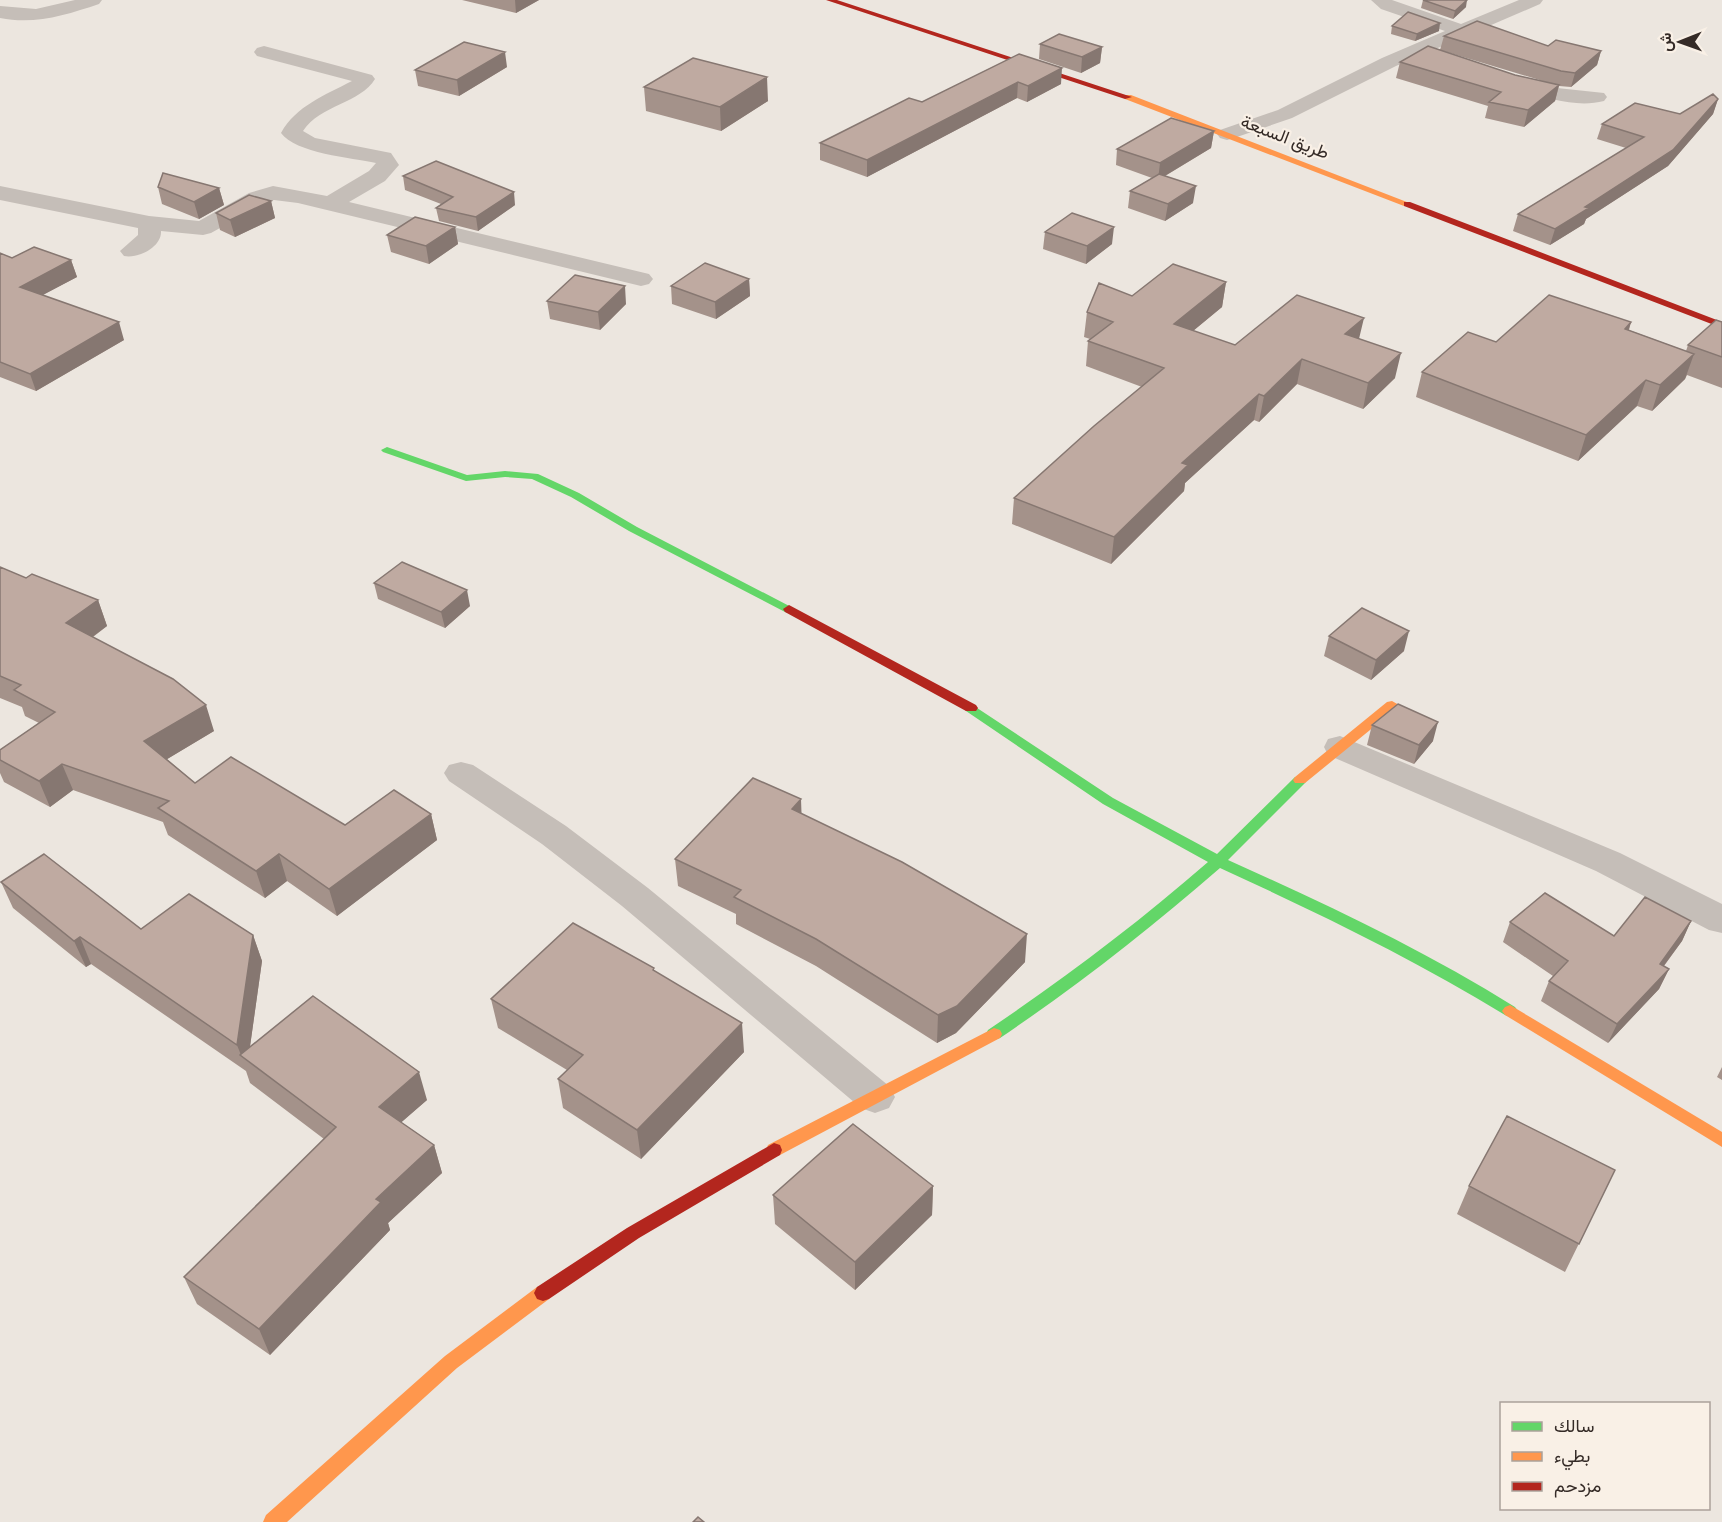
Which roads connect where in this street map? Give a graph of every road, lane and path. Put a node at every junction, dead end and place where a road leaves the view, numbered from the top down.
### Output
1 (93, 0) edge
2 (830, 0) edge
3 (1380, 0) edge
4 (1534, 0) edge
5 (0, 12) edge
6 (1462, 31) junction
7 (1416, 50) junction
8 (264, 52) dead end
9 (1439, 57) edge
10 (1496, 76) edge
11 (1597, 97) dead end
12 (1227, 134) junction
13 (0, 193) edge
14 (331, 203) junction
15 (149, 224) junction
16 (132, 251) dead end
17 (641, 279) dead end
18 (1722, 325) edge
19 (387, 450) dead end
20 (1392, 705) edge
21 (1340, 747) junction
22 (460, 773) dead end
23 (1218, 861) junction
24 (1722, 920) edge
25 (875, 1097) junction
26 (1722, 1140) edge
27 (273, 1522) edge

1 - 5 street
2 - 12 street, طريق السبعة
3 - 6 street
4 - 6 street
6 - 7 street
7 - 9 street
7 - 12 street
8 - 14 street
10 - 11 street
12 - 18 street, طريق السبعة
13 - 15 street
14 - 15 street
14 - 17 street
15 - 16 street
19 - 23 street
20 - 21 street
21 - 23 street
21 - 24 street
22 - 25 street
23 - 25 street
23 - 26 street
25 - 27 street

